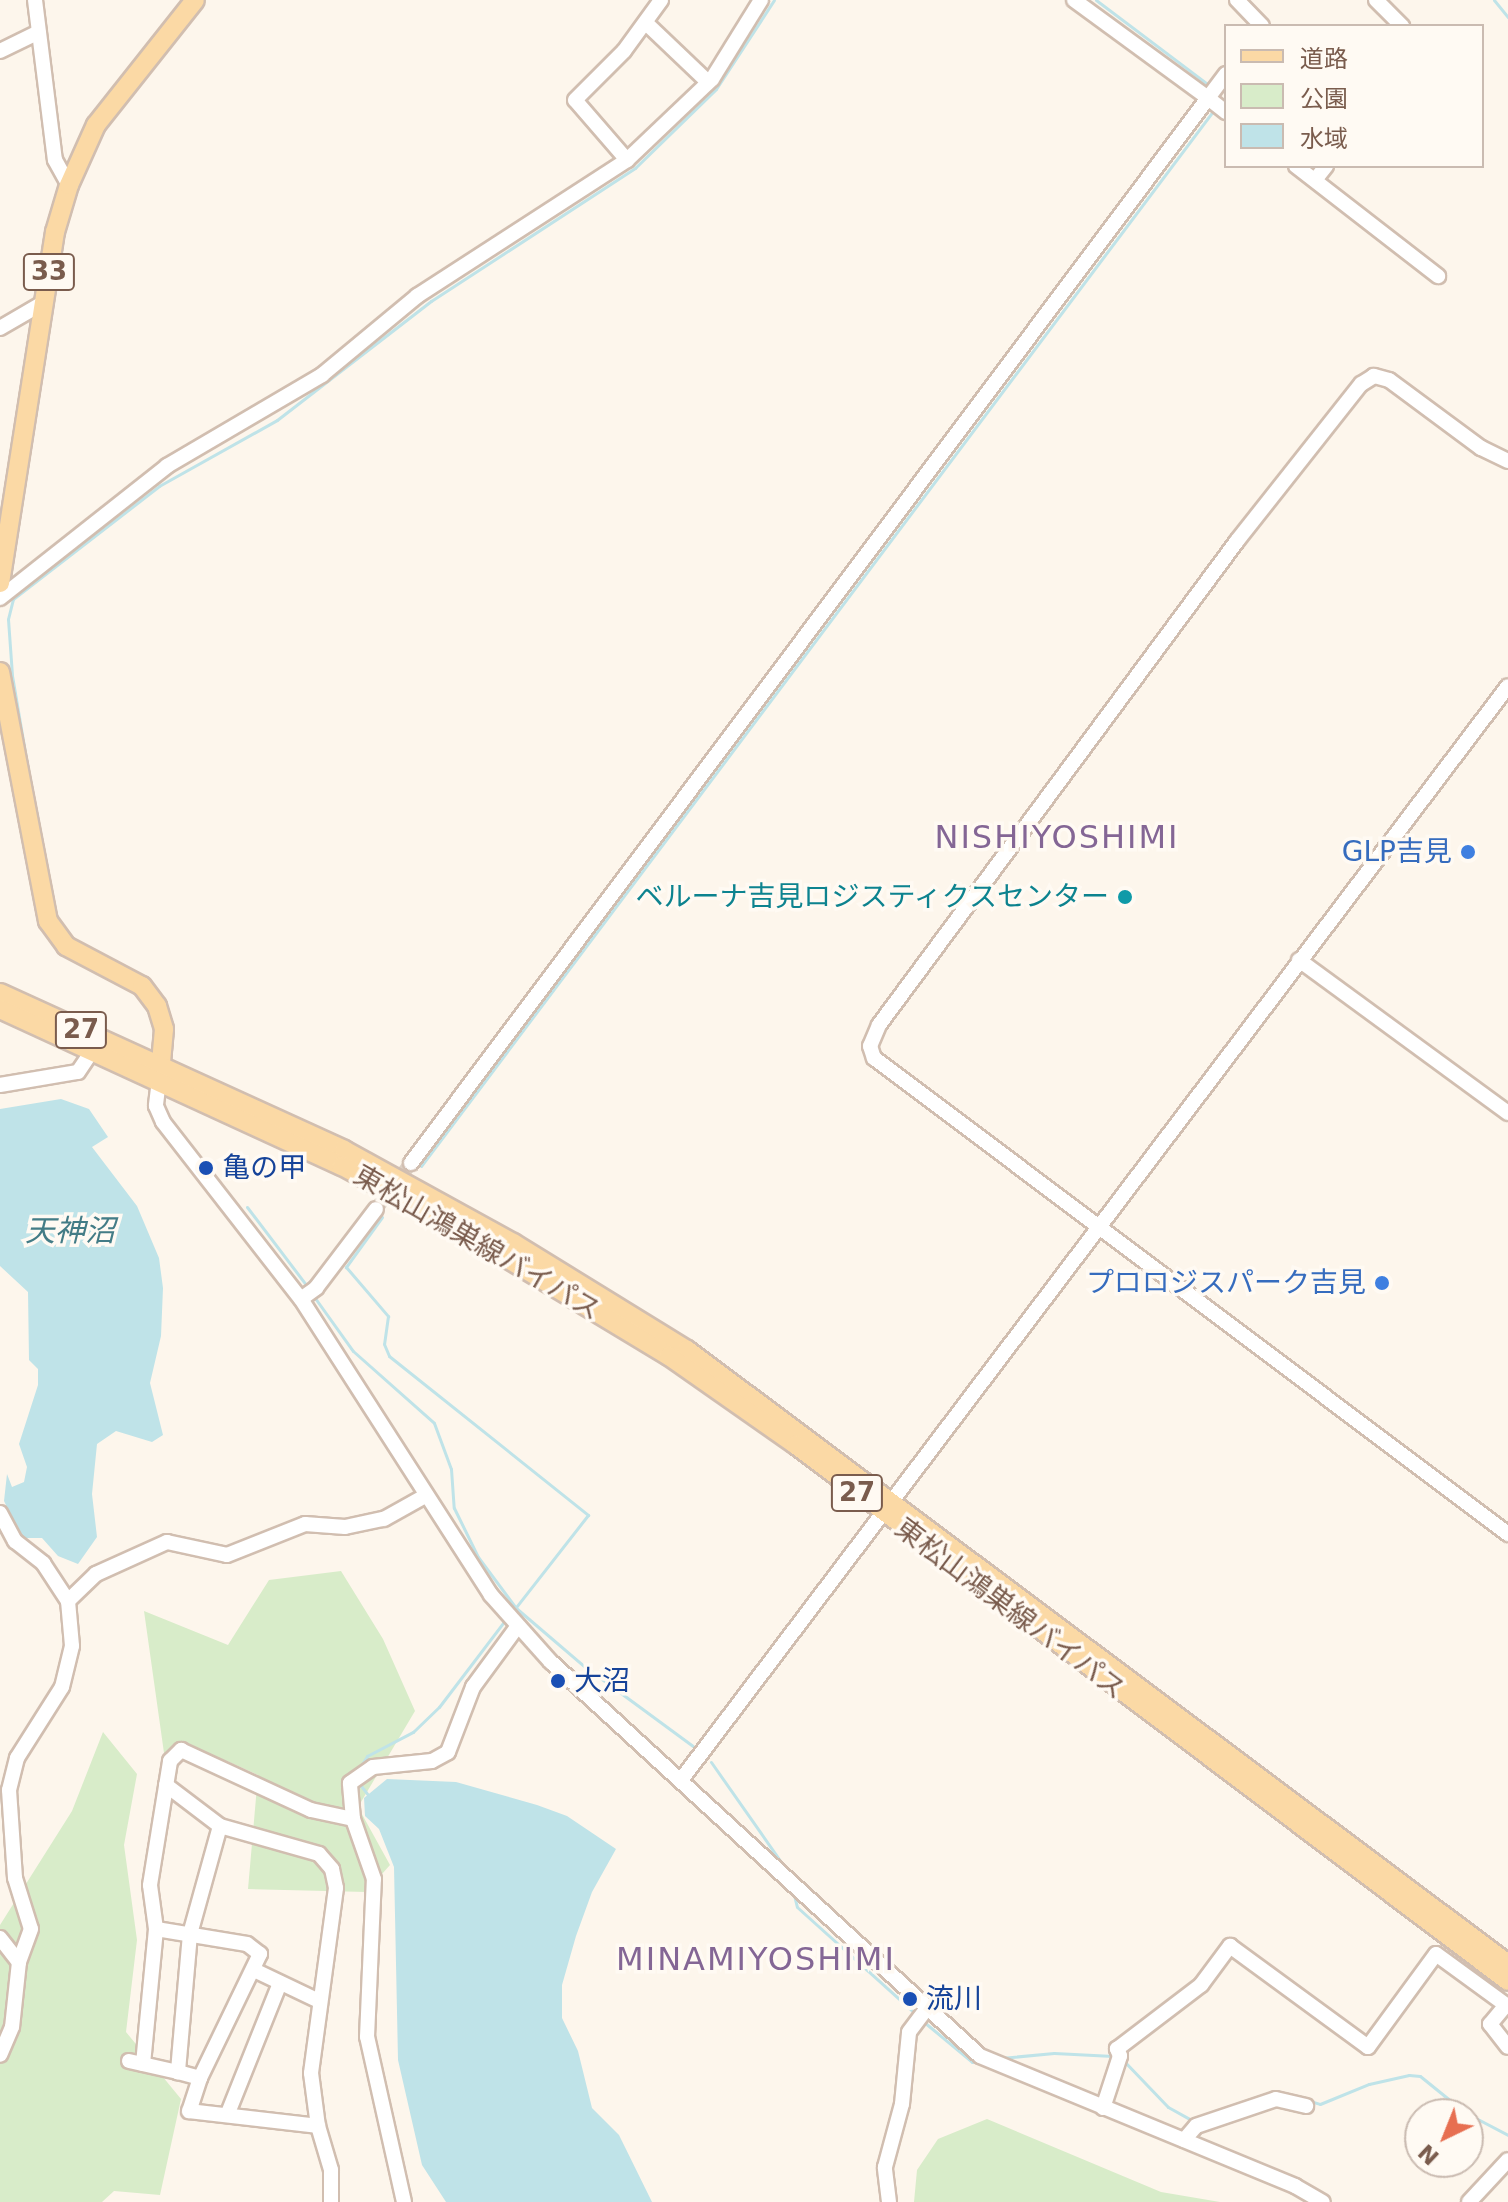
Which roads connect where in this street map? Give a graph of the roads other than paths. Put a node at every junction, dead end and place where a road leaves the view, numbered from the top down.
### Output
1 (35, 0) edge
2 (195, 0) edge
3 (661, 0) edge
4 (761, 0) edge
5 (1074, 0) edge
6 (1237, 0) edge
7 (1376, 0) edge
8 (646, 23) junction
9 (1260, 24) edge
10 (1400, 24) edge
11 (39, 32) junction
12 (0, 51) edge
13 (708, 82) junction
14 (1216, 88) edge
15 (1224, 107) edge
16 (627, 160) junction
17 (1299, 168) edge
18 (1324, 168) edge
19 (1315, 180) junction
20 (69, 185) junction
21 (1438, 276) dead end
22 (43, 303) junction
23 (0, 328) edge
24 (1508, 461) edge
25 (0, 583) edge
26 (0, 598) edge
27 (0, 672) edge
28 (1508, 686) edge
29 (1299, 960) junction
30 (0, 993) edge
31 (0, 1009) edge
32 (93, 1050) junction
33 (160, 1073) junction
34 (0, 1085) edge
35 (1508, 1113) edge
36 (411, 1163) tunnel mouth
37 (376, 1209) tunnel mouth
38 (1097, 1227) junction
39 (301, 1299) junction
40 (425, 1496) junction
41 (888, 1506) junction
42 (0, 1513) edge
43 (1508, 1534) edge
44 (68, 1601) junction
45 (517, 1627) junction
46 (681, 1780) junction
47 (166, 1785) junction
48 (353, 1819) junction
49 (220, 1826) junction
50 (156, 1929) junction
51 (190, 1934) junction
52 (0, 1938) edge
53 (19, 1962) junction
54 (1508, 1964) edge
55 (254, 1970) junction
56 (1508, 1981) edge
57 (280, 1983) junction
58 (319, 2001) junction
59 (927, 2008) junction
60 (1508, 2047) edge
61 (0, 2055) edge
62 (178, 2072) junction
63 (200, 2078) junction
64 (1306, 2106) dead end
65 (1103, 2108) junction
66 (228, 2113) junction
67 (318, 2126) junction
68 (1184, 2140) junction
69 (1508, 2160) edge
70 (331, 2202) edge
71 (404, 2202) edge
72 (889, 2202) edge
73 (1323, 2202) edge
74 (1469, 2202) edge

1 - 11 street
2 - 20 main road, 33
3 - 8 street
4 - 13 street
5 - 14 street
6 - 9 street
7 - 10 street
8 - 13 street
8 - 16 street
11 - 12 street
11 - 20 street
13 - 16 street
14 - 15 street
14 - 36 street
16 - 26 street
17 - 19 street
18 - 19 street
19 - 21 street
20 - 22 main road, 33
22 - 23 street
22 - 25 main road, 33
24 - 38 street
27 - 33 main road
28 - 29 street
29 - 35 street
29 - 38 street
30 - 33 main road, 27
31 - 32 main road, 27
32 - 33 main road, 27
32 - 34 street
33 - 39 street
33 - 41 main road, 東松山鴻巣線バイパス / 27
37 - 39 street
38 - 41 street
38 - 43 street
39 - 40 street
40 - 44 street
40 - 45 street
41 - 46 street
41 - 54 main road, 東松山鴻巣線バイパス / 27
41 - 56 main road, 東松山鴻巣線バイパス / 27
42 - 44 street
44 - 53 street
45 - 46 street
45 - 48 street
46 - 59 street
47 - 48 street
47 - 49 street
47 - 50 street
48 - 71 street
49 - 51 street
49 - 58 street
50 - 51 street
50 - 62 street
51 - 55 street
51 - 62 street
52 - 53 street
53 - 61 street
55 - 57 street
55 - 63 street
57 - 58 street
57 - 66 street
58 - 67 street
59 - 65 street
59 - 72 street
60 - 65 street
62 - 63 street
63 - 66 street
64 - 68 street
65 - 68 street
66 - 67 street
67 - 70 street
68 - 73 street
69 - 74 street

